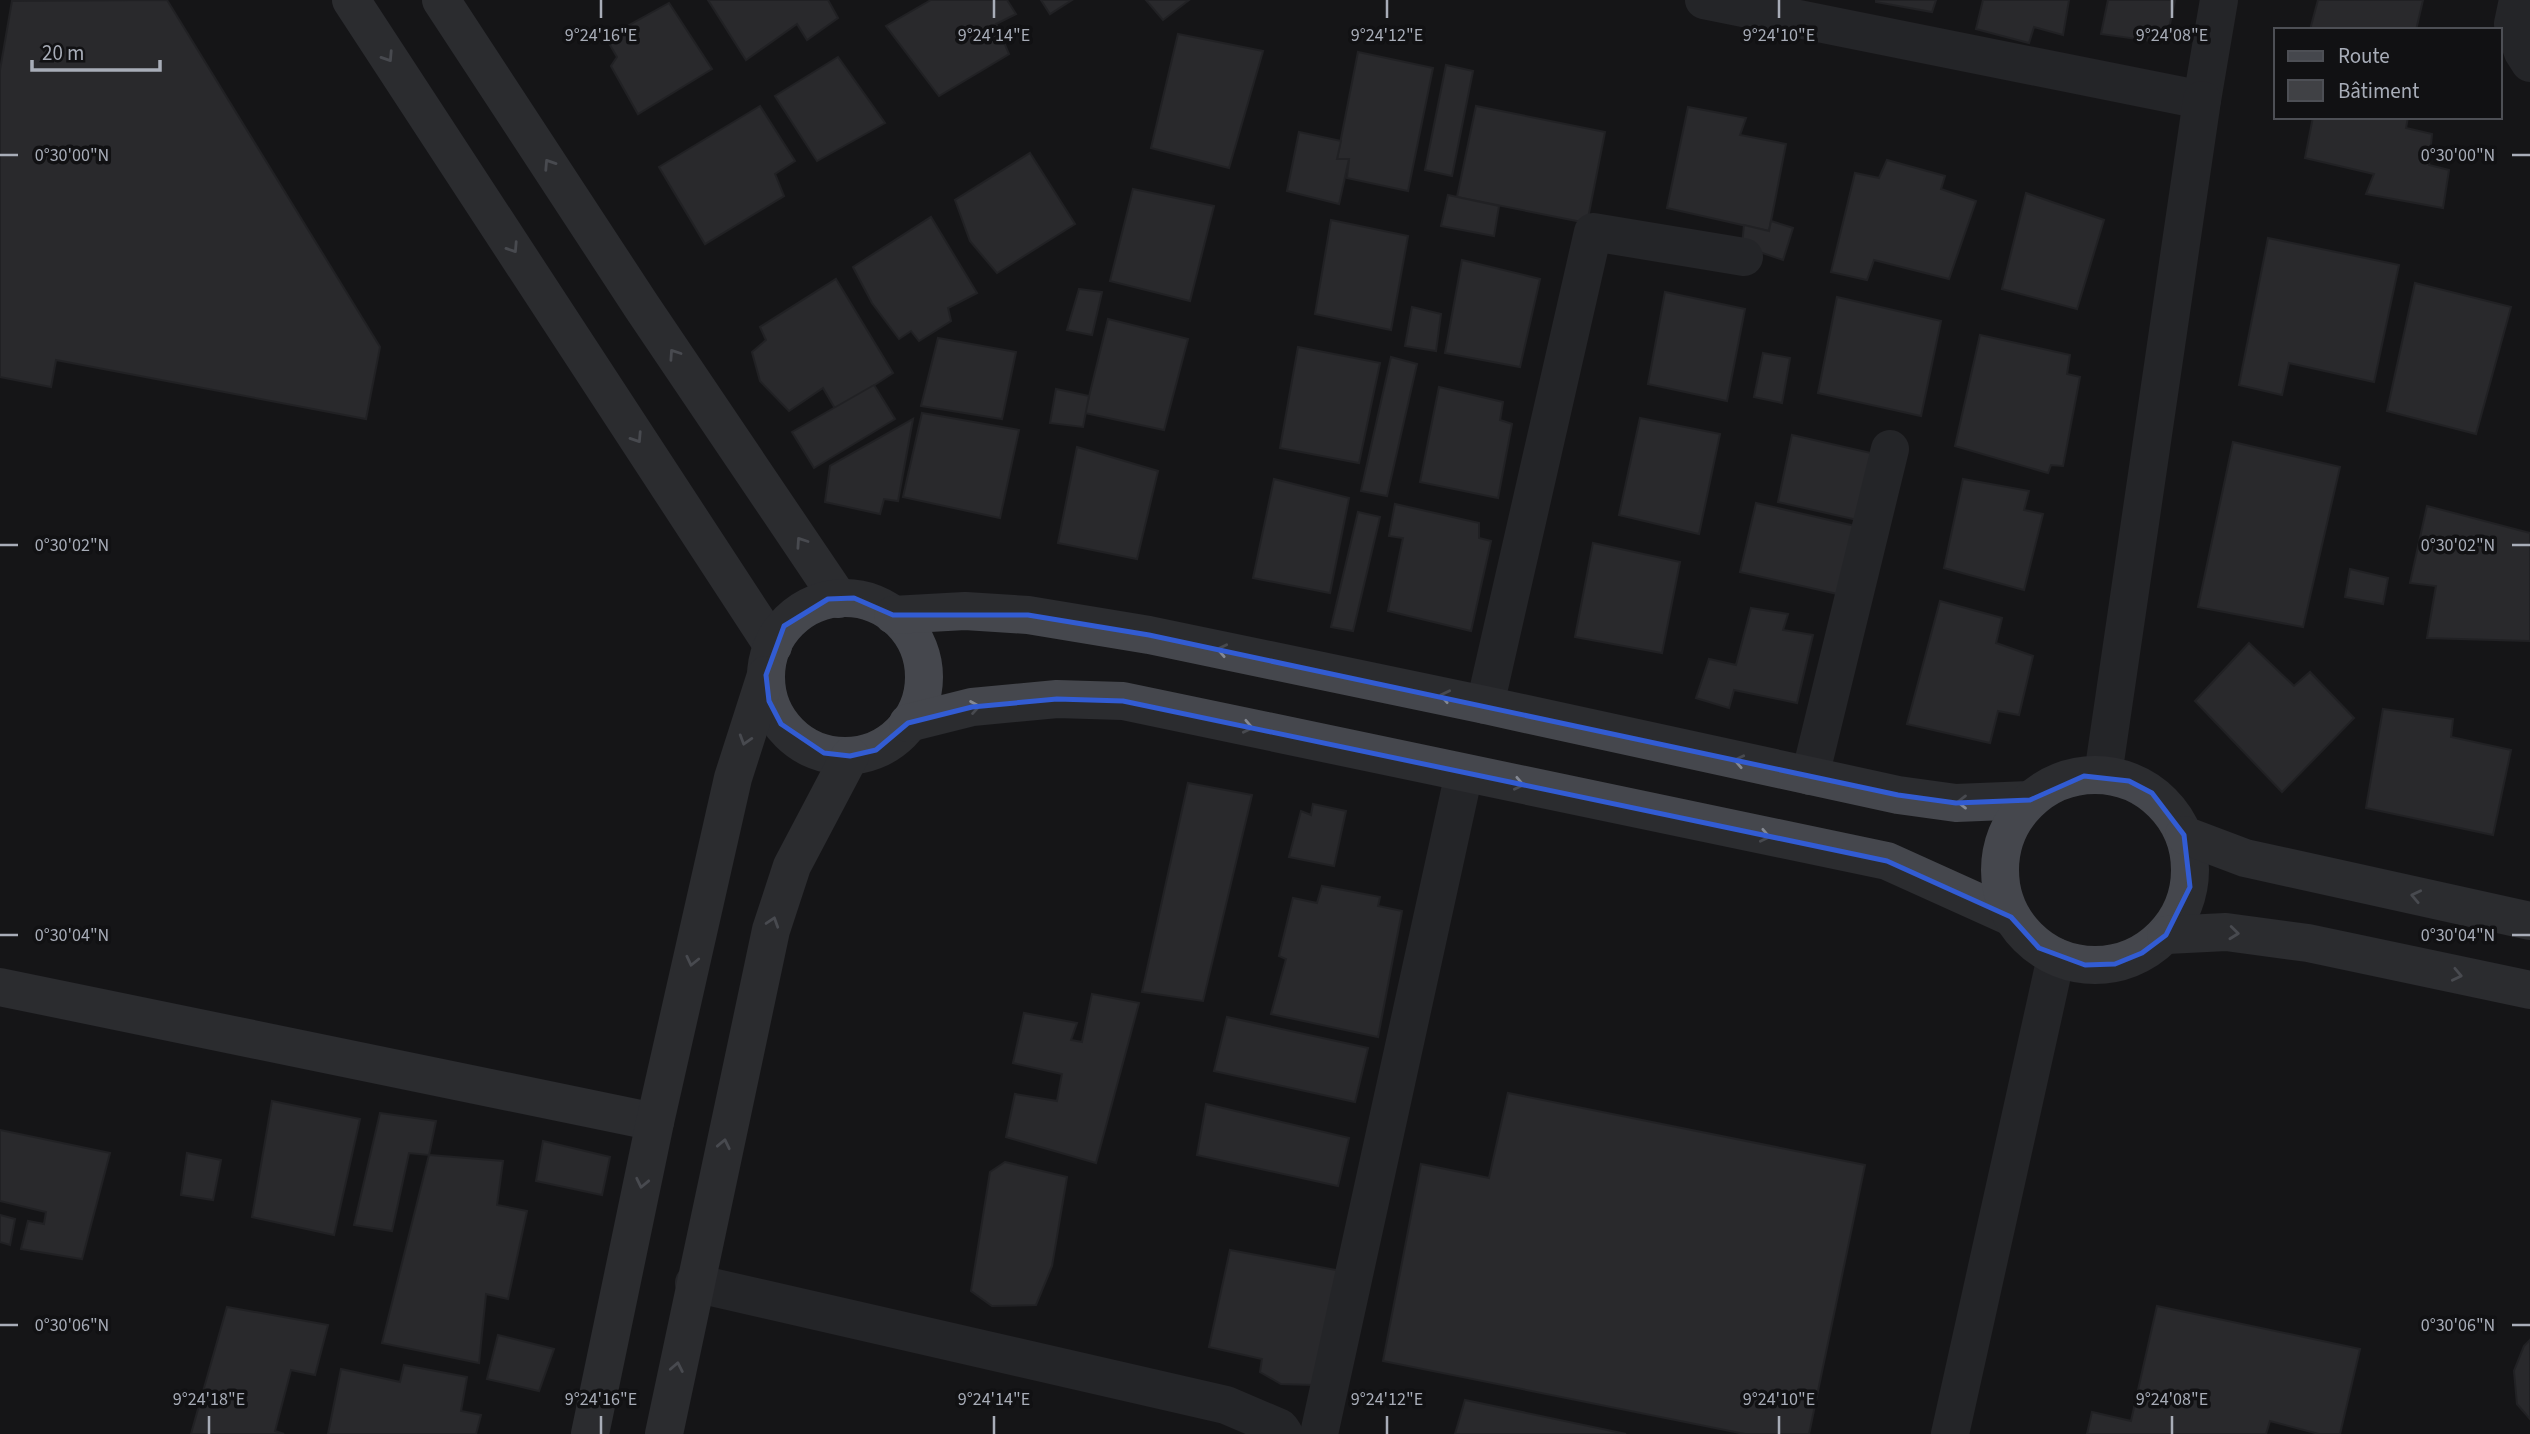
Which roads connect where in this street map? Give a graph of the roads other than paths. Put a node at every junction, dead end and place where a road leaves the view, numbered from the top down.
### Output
1 (351, 0) edge
2 (441, 0) edge
3 (1703, 0) edge
4 (2219, 0) edge
5 (2518, 0) edge
6 (2530, 62) edge
7 (2203, 100) junction
8 (1744, 257) dead end
9 (1890, 449) dead end
10 (839, 599) junction
11 (894, 615) junction
12 (769, 660) junction
13 (1485, 705) junction
14 (908, 723) junction
15 (850, 756) junction
16 (1464, 773) junction
17 (2103, 775) junction
18 (1810, 776) junction
19 (2030, 800) junction
20 (2184, 835) junction
21 (2011, 917) junction
22 (2530, 921) edge
23 (2166, 935) junction
24 (2056, 957) junction
25 (0, 987) edge
26 (2530, 990) edge
27 (655, 1122) junction
28 (694, 1283) junction
29 (590, 1434) edge
30 (664, 1434) edge
31 (1284, 1434) edge
32 (1319, 1434) edge
33 (1950, 1434) edge

1 -> 12 main road
10 -> 2 main road
3 - 7 street
4 - 7 street
5 - 6 street
7 - 17 street
8 - 13 street
9 - 18 street
10 - 11 main road
10 - 12 main road
13 -> 11 main road
11 - 14 main road
12 - 15 main road
12 -> 27 main road
18 -> 13 main road
14 - 15 main road
14 -> 16 main road
28 -> 15 main road
16 -> 21 main road
16 - 32 street
17 - 19 main road
17 - 20 main road
19 -> 18 main road
19 - 21 main road
22 -> 20 main road
20 - 23 main road
21 - 24 main road
23 - 24 main road
23 -> 26 main road
24 - 33 street
25 - 27 main road
27 -> 29 main road
30 -> 28 main road
28 - 31 street

